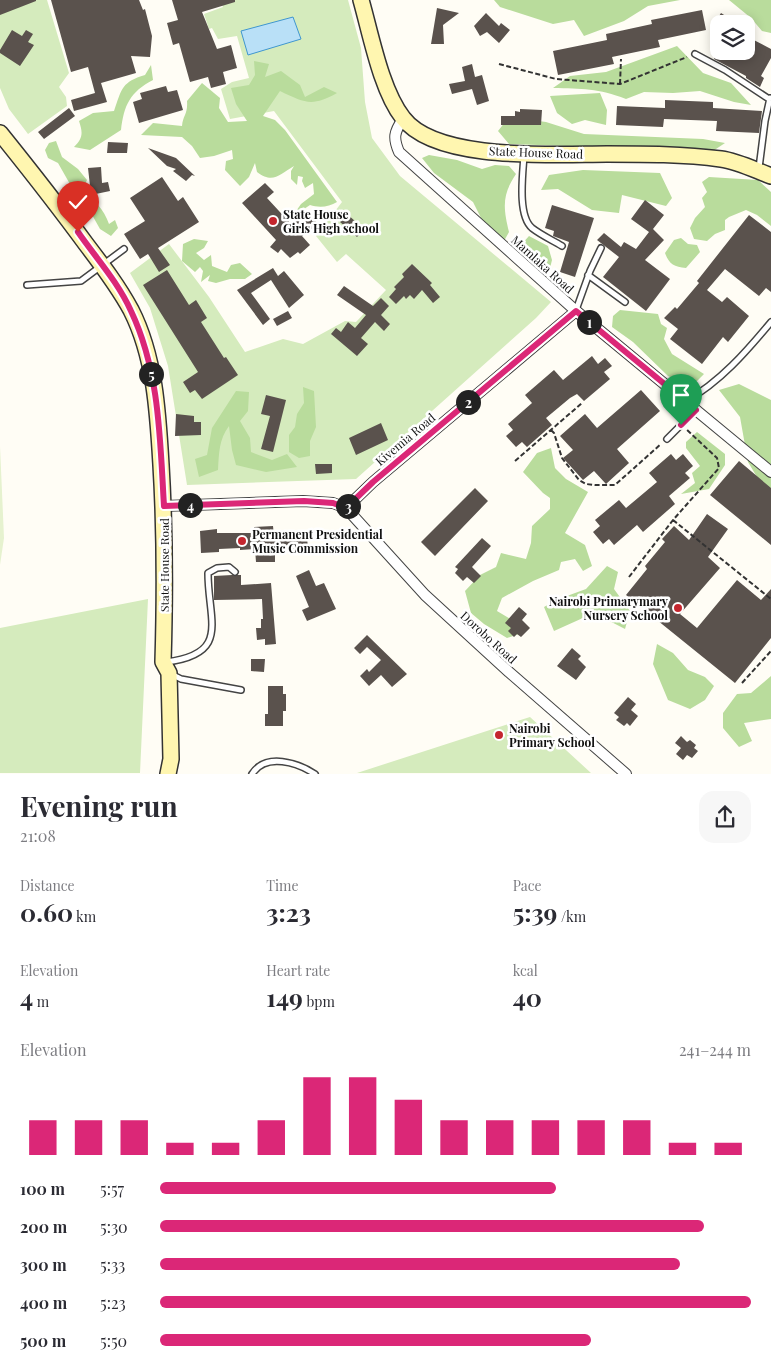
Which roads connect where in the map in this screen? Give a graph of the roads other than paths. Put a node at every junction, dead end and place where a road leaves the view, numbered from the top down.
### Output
1 (361, 0) edge
2 (694, 54) road end
3 (770, 98) edge
4 (403, 119) junction
5 (0, 133) edge
6 (524, 154) junction
7 (765, 174) edge
8 (562, 246) dead end
9 (124, 248) dead end
10 (601, 248) dead end
11 (102, 263) junction
12 (588, 275) junction
13 (27, 285) dead end
14 (625, 302) dead end
15 (576, 311) junction
16 (771, 322) edge
17 (686, 402) junction
18 (696, 410) junction
19 (667, 439) road end
20 (771, 472) edge
21 (164, 506) junction
22 (346, 508) junction
23 (235, 572) dead end
24 (166, 668) junction
25 (241, 690) dead end
26 (168, 774) edge
27 (252, 774) edge
28 (315, 774) edge
29 (626, 774) edge

1 - 4 street, State House Road
2 - 3 lane
3 - 7 lane
4 - 6 street, State House Road
4 - 15 street, Mamlaka Road
5 - 11 street, State House Road
6 - 7 street, State House Road
6 - 8 lane
9 - 11 lane
10 - 12 lane
11 - 13 lane
11 - 21 street, State House Road
12 - 14 lane
12 - 15 lane
15 - 17 street, Mamlaka Road
15 - 22 street, Kivemia Road
16 - 17 lane
17 - 18 street, Mamlaka Road
18 - 19 lane
18 - 20 street, Mamlaka Road
21 - 22 street
21 - 24 street, State House Road
22 - 29 street, Dorobo Road
23 - 24 lane
24 - 25 lane
24 - 26 street, State House Road
27 - 28 lane

